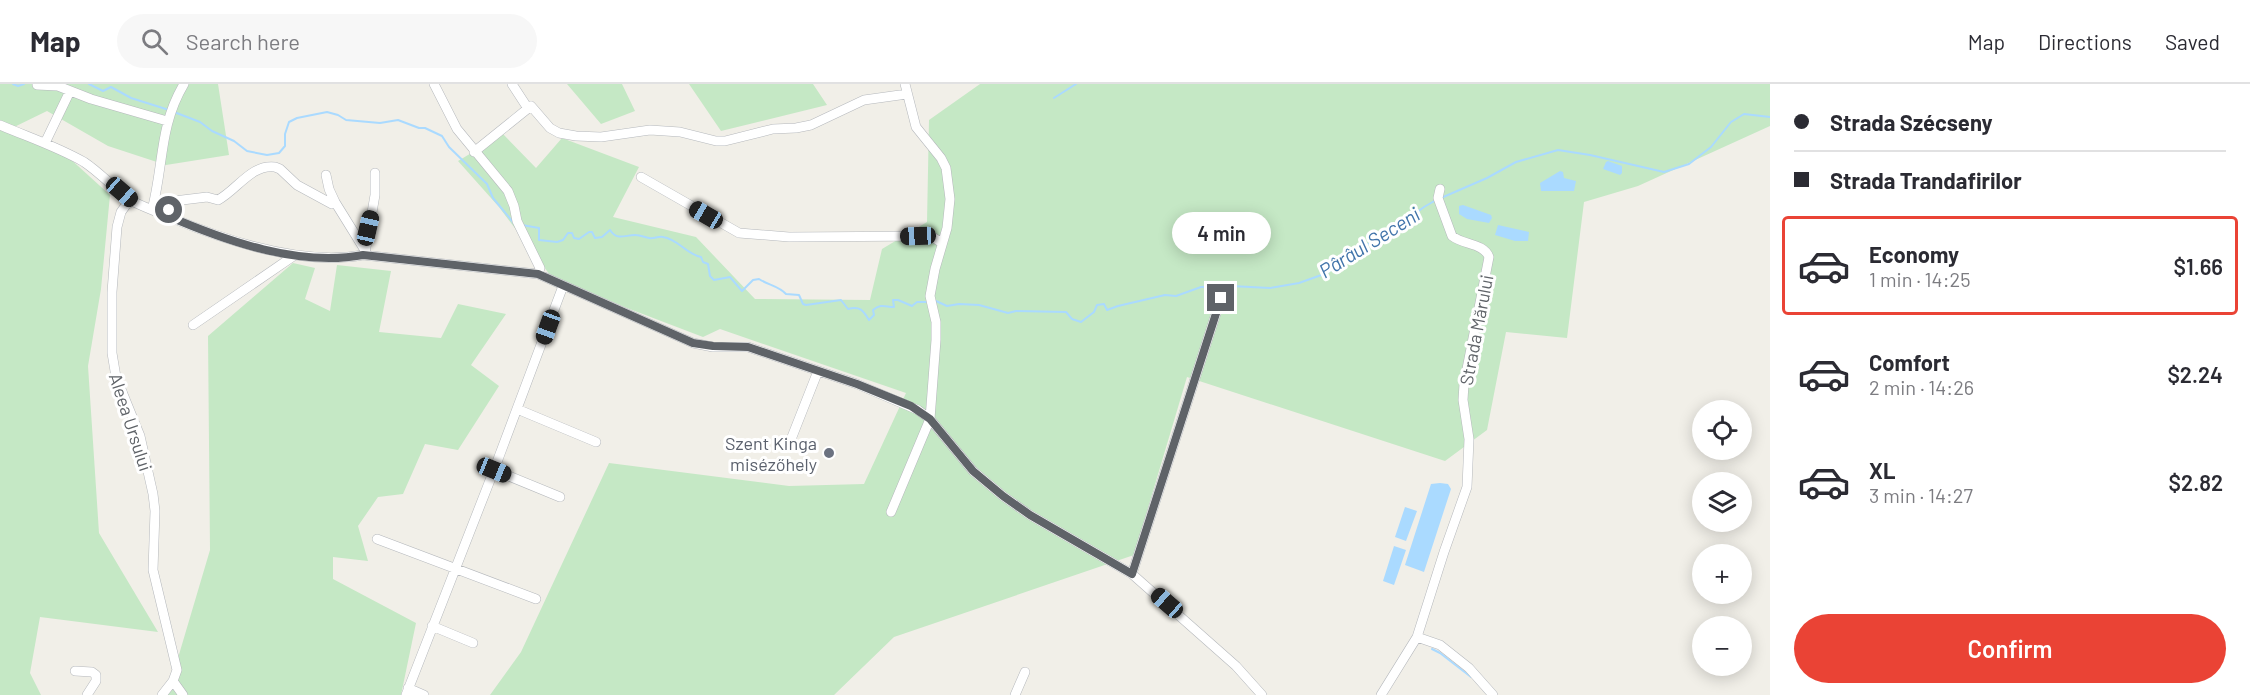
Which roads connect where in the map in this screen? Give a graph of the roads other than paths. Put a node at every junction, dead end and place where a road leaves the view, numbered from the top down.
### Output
1 (184, 84) edge
2 (434, 84) edge
3 (512, 84) edge
4 (905, 84) edge
5 (37, 85) edge
6 (70, 91) junction
7 (908, 94) junction
8 (527, 107) junction
9 (167, 122) junction
10 (0, 125) edge
11 (45, 143) junction
12 (474, 152) junction
13 (375, 173) dead end
14 (326, 175) dead end
15 (641, 177) dead end
16 (1440, 196) dead end
17 (132, 201) junction
18 (335, 202) junction
19 (152, 210) junction
20 (168, 216) junction
21 (942, 243) junction
22 (364, 254) junction
23 (295, 255) junction
24 (538, 274) junction
25 (563, 286) junction
26 (1221, 298) dead end
27 (192, 325) dead end
28 (819, 371) junction
29 (518, 409) junction
30 (930, 419) junction
31 (596, 442) dead end
32 (788, 447) dead end
33 (494, 470) junction
34 (560, 497) dead end
35 (891, 512) dead end
36 (377, 539) dead end
37 (456, 568) junction
38 (1132, 574) junction
39 (536, 599) dead end
40 (432, 626) junction
41 (1417, 637) junction
42 (473, 643) dead end
43 (75, 671) dead end
44 (1025, 672) dead end
45 (173, 681) junction
46 (407, 692) edge
47 (87, 695) edge
48 (162, 695) edge
49 (183, 695) edge
50 (424, 695) edge
51 (1015, 695) edge
52 (1262, 695) edge
53 (1381, 695) edge
54 (1493, 695) edge

1 - 9 street
2 - 12 street
3 - 8 street
4 - 7 street
5 - 6 street
6 - 9 street
6 - 11 street
7 - 8 street
7 - 21 street
8 - 12 street
9 - 19 street
10 - 11 street
11 - 17 street
12 - 24 street
13 - 22 street
14 - 18 street
15 - 21 street
16 - 41 street, Strada Mărului
17 - 19 street
17 - 45 street, Aleea Ursului
18 - 20 street
18 - 22 street
19 - 20 street
20 - 23 street
21 - 30 street
22 - 23 street
22 - 24 street
23 - 27 street
24 - 25 street
25 - 28 street
25 - 29 street
26 - 38 street
28 - 30 street
28 - 32 street
29 - 31 street
29 - 33 street
30 - 35 street
30 - 38 street
33 - 34 street
33 - 37 street
36 - 37 street
37 - 39 street
37 - 40 street
38 - 52 street
40 - 42 street
40 - 46 street
41 - 53 street, Strada Mărului
41 - 54 street
43 - 47 street
44 - 51 street
45 - 48 street
45 - 49 street
46 - 50 street

